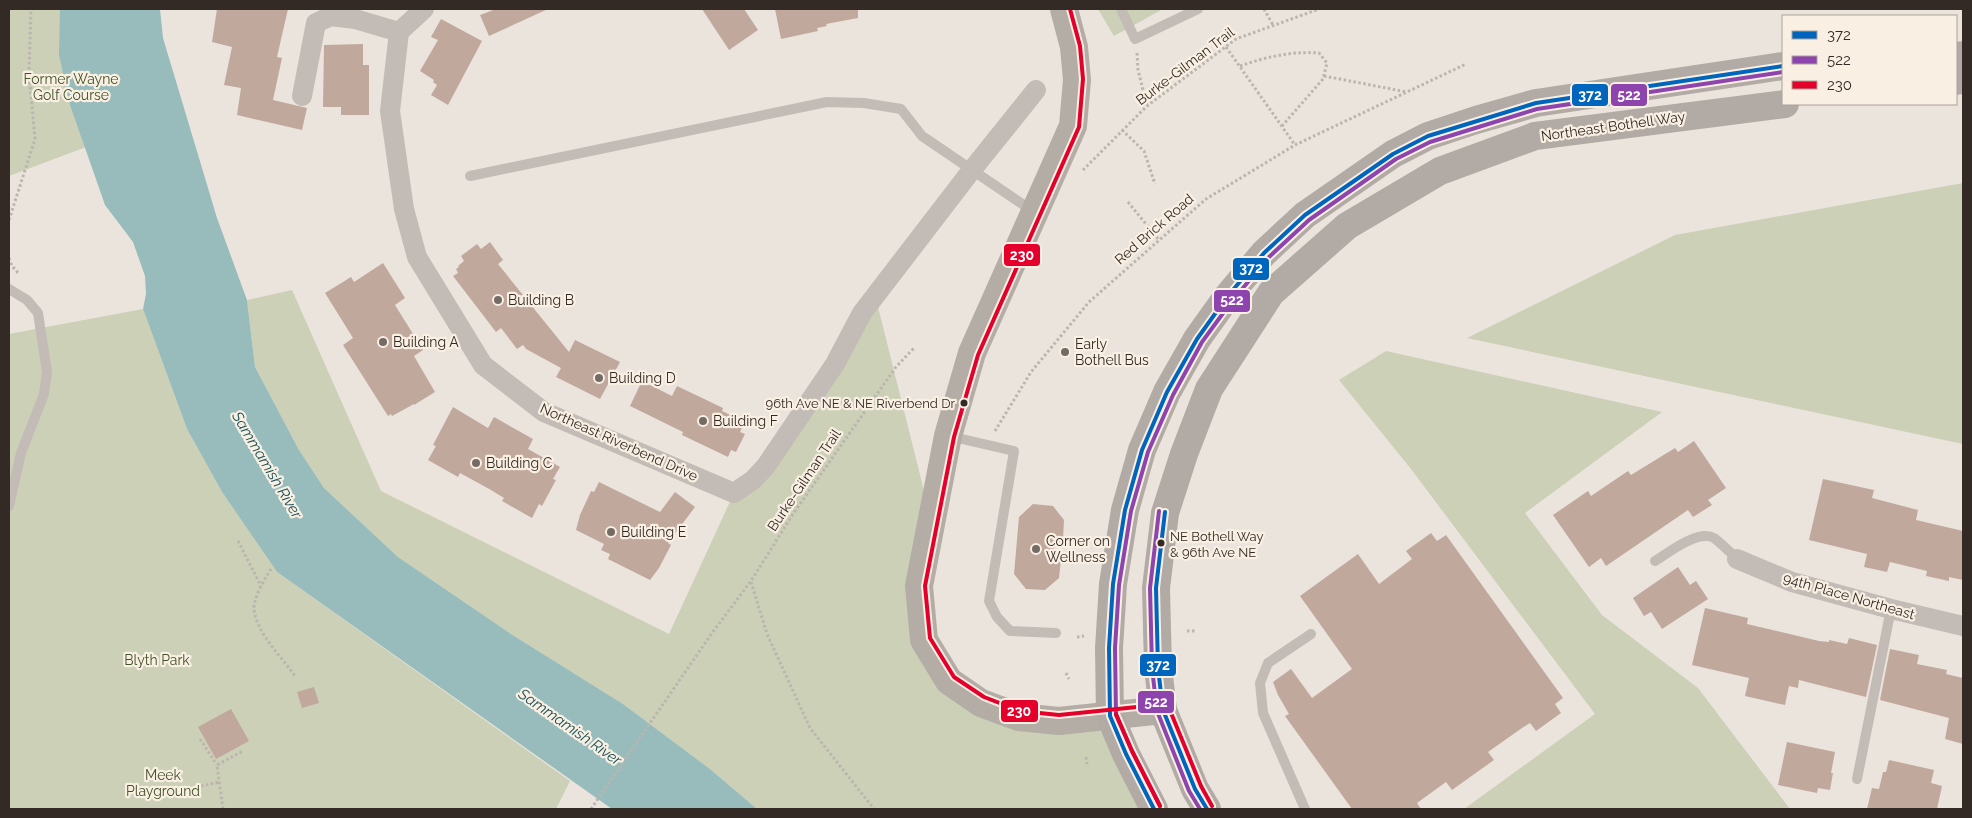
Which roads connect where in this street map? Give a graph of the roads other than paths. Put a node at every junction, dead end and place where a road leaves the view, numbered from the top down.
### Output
1 (424, 9) edge
2 (1064, 9) edge
3 (1121, 9) edge
4 (1198, 9) edge
5 (399, 32) junction
6 (1782, 66) edge
7 (1036, 90) dead end
8 (302, 96) dead end
9 (1782, 104) edge
10 (971, 171) junction
11 (470, 176) dead end
12 (1035, 213) junction
13 (9, 289) edge
14 (948, 436) junction
15 (9, 506) edge
16 (1737, 559) joint
17 (1655, 561) dead end
18 (1891, 609) junction
19 (1963, 626) edge
20 (1056, 633) dead end
21 (1311, 634) dead end
22 (1163, 710) junction
23 (1110, 716) junction
24 (1857, 779) dead end
25 (1154, 809) edge
26 (1207, 809) edge
27 (1305, 809) edge

1 - 5 street
2 - 12 main road
3 - 4 lane
5 - 8 street
5 - 10 street, Northeast Riverbend Drive
6 - 23 main road
7 - 10 street
9 - 22 main road, Northeast Bothell Way
10 - 11 lane
10 - 12 lane
12 - 14 main road
13 - 15 lane
14 - 20 lane
14 - 23 main road
16 - 17 lane
16 - 18 street, 94th Place Northeast
18 - 19 street, 94th Place Northeast
18 - 24 lane
21 - 27 lane
22 - 23 main road
22 - 26 main road, Northeast Bothell Way
23 - 25 main road

